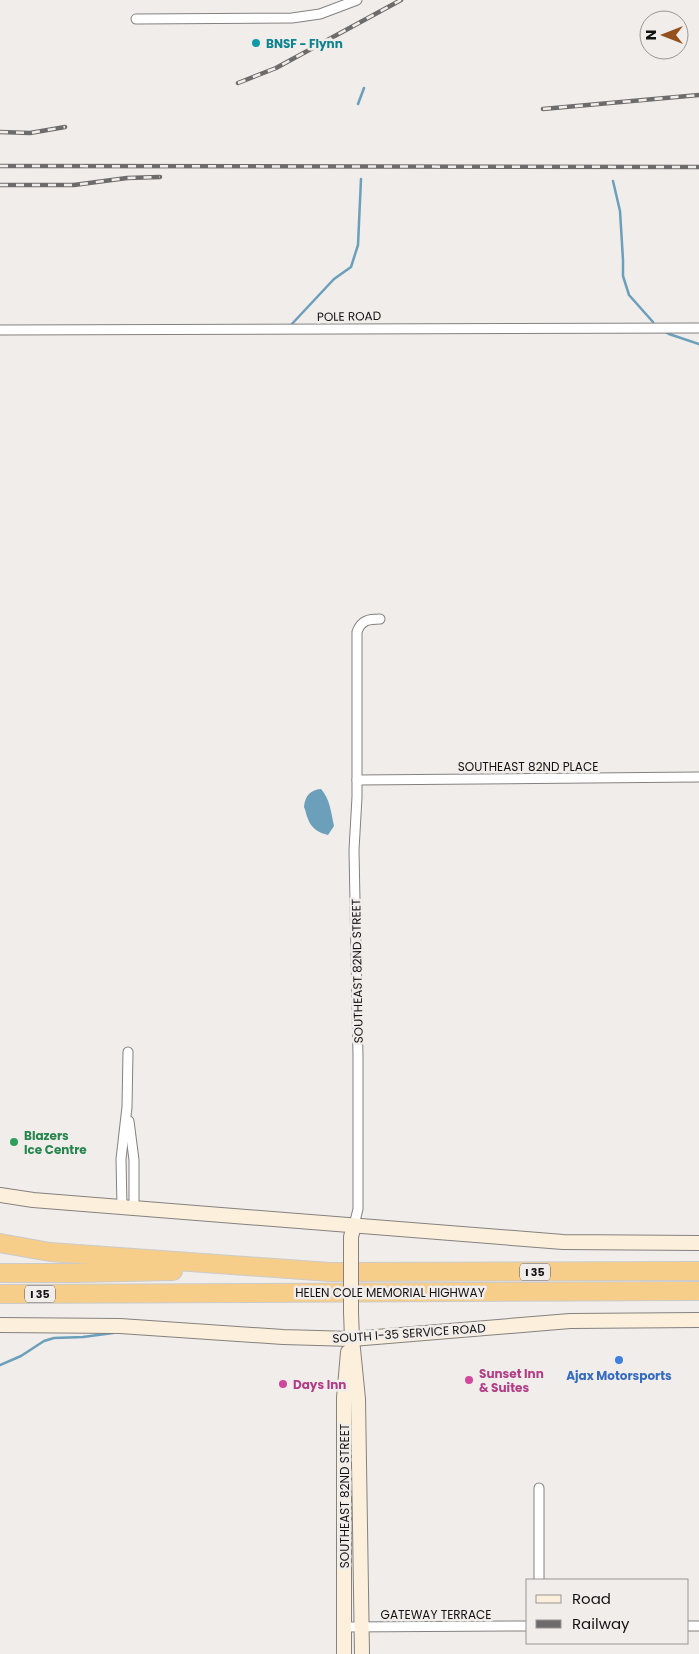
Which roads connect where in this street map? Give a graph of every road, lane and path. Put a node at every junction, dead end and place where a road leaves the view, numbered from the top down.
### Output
1 (357, 0) edge
2 (136, 20) dead end
3 (699, 328) edge
4 (0, 330) edge
5 (380, 619) dead end
6 (699, 777) edge
7 (357, 780) junction
8 (128, 1052) dead end
9 (0, 1195) edge
10 (128, 1207) junction
11 (354, 1225) junction
12 (0, 1243) edge
13 (699, 1243) edge
14 (271, 1268) junction
15 (699, 1272) edge
16 (0, 1273) edge
17 (699, 1291) edge
18 (0, 1294) edge
19 (699, 1320) edge
20 (0, 1325) edge
21 (352, 1339) junction
22 (539, 1488) dead end
23 (539, 1579) edge
24 (526, 1626) edge
25 (344, 1627) junction
26 (362, 1627) junction
27 (344, 1654) edge
28 (362, 1654) edge

1 - 2 street
3 - 4 street, POLE ROAD
5 - 7 street, SOUTHEAST 82ND STREET
6 - 7 street, SOUTHEAST 82ND PLACE
7 - 11 street, SOUTHEAST 82ND STREET
8 - 10 street
9 - 10 street
10 - 11 street
11 - 13 street
11 - 21 street, SOUTHEAST 82ND STREET, bridge
12 - 14 highway
14 - 15 highway, HELEN COLE MEMORIAL HIGHWAY / I 35
14 - 16 highway, I 35
17 - 18 highway, HELEN COLE MEMORIAL HIGHWAY / I 35
19 - 21 street, SOUTH I-35 SERVICE ROAD
20 - 21 street, SOUTH I-35 SERVICE ROAD
21 - 25 street, SOUTHEAST 82ND STREET
21 - 26 street, SOUTHEAST 82ND STREET
22 - 23 street
24 - 26 street, GATEWAY TERRACE
25 - 26 street, GATEWAY TERRACE
25 - 27 street, SOUTHEAST 82ND STREET
26 - 28 street, SOUTHEAST 82ND STREET

